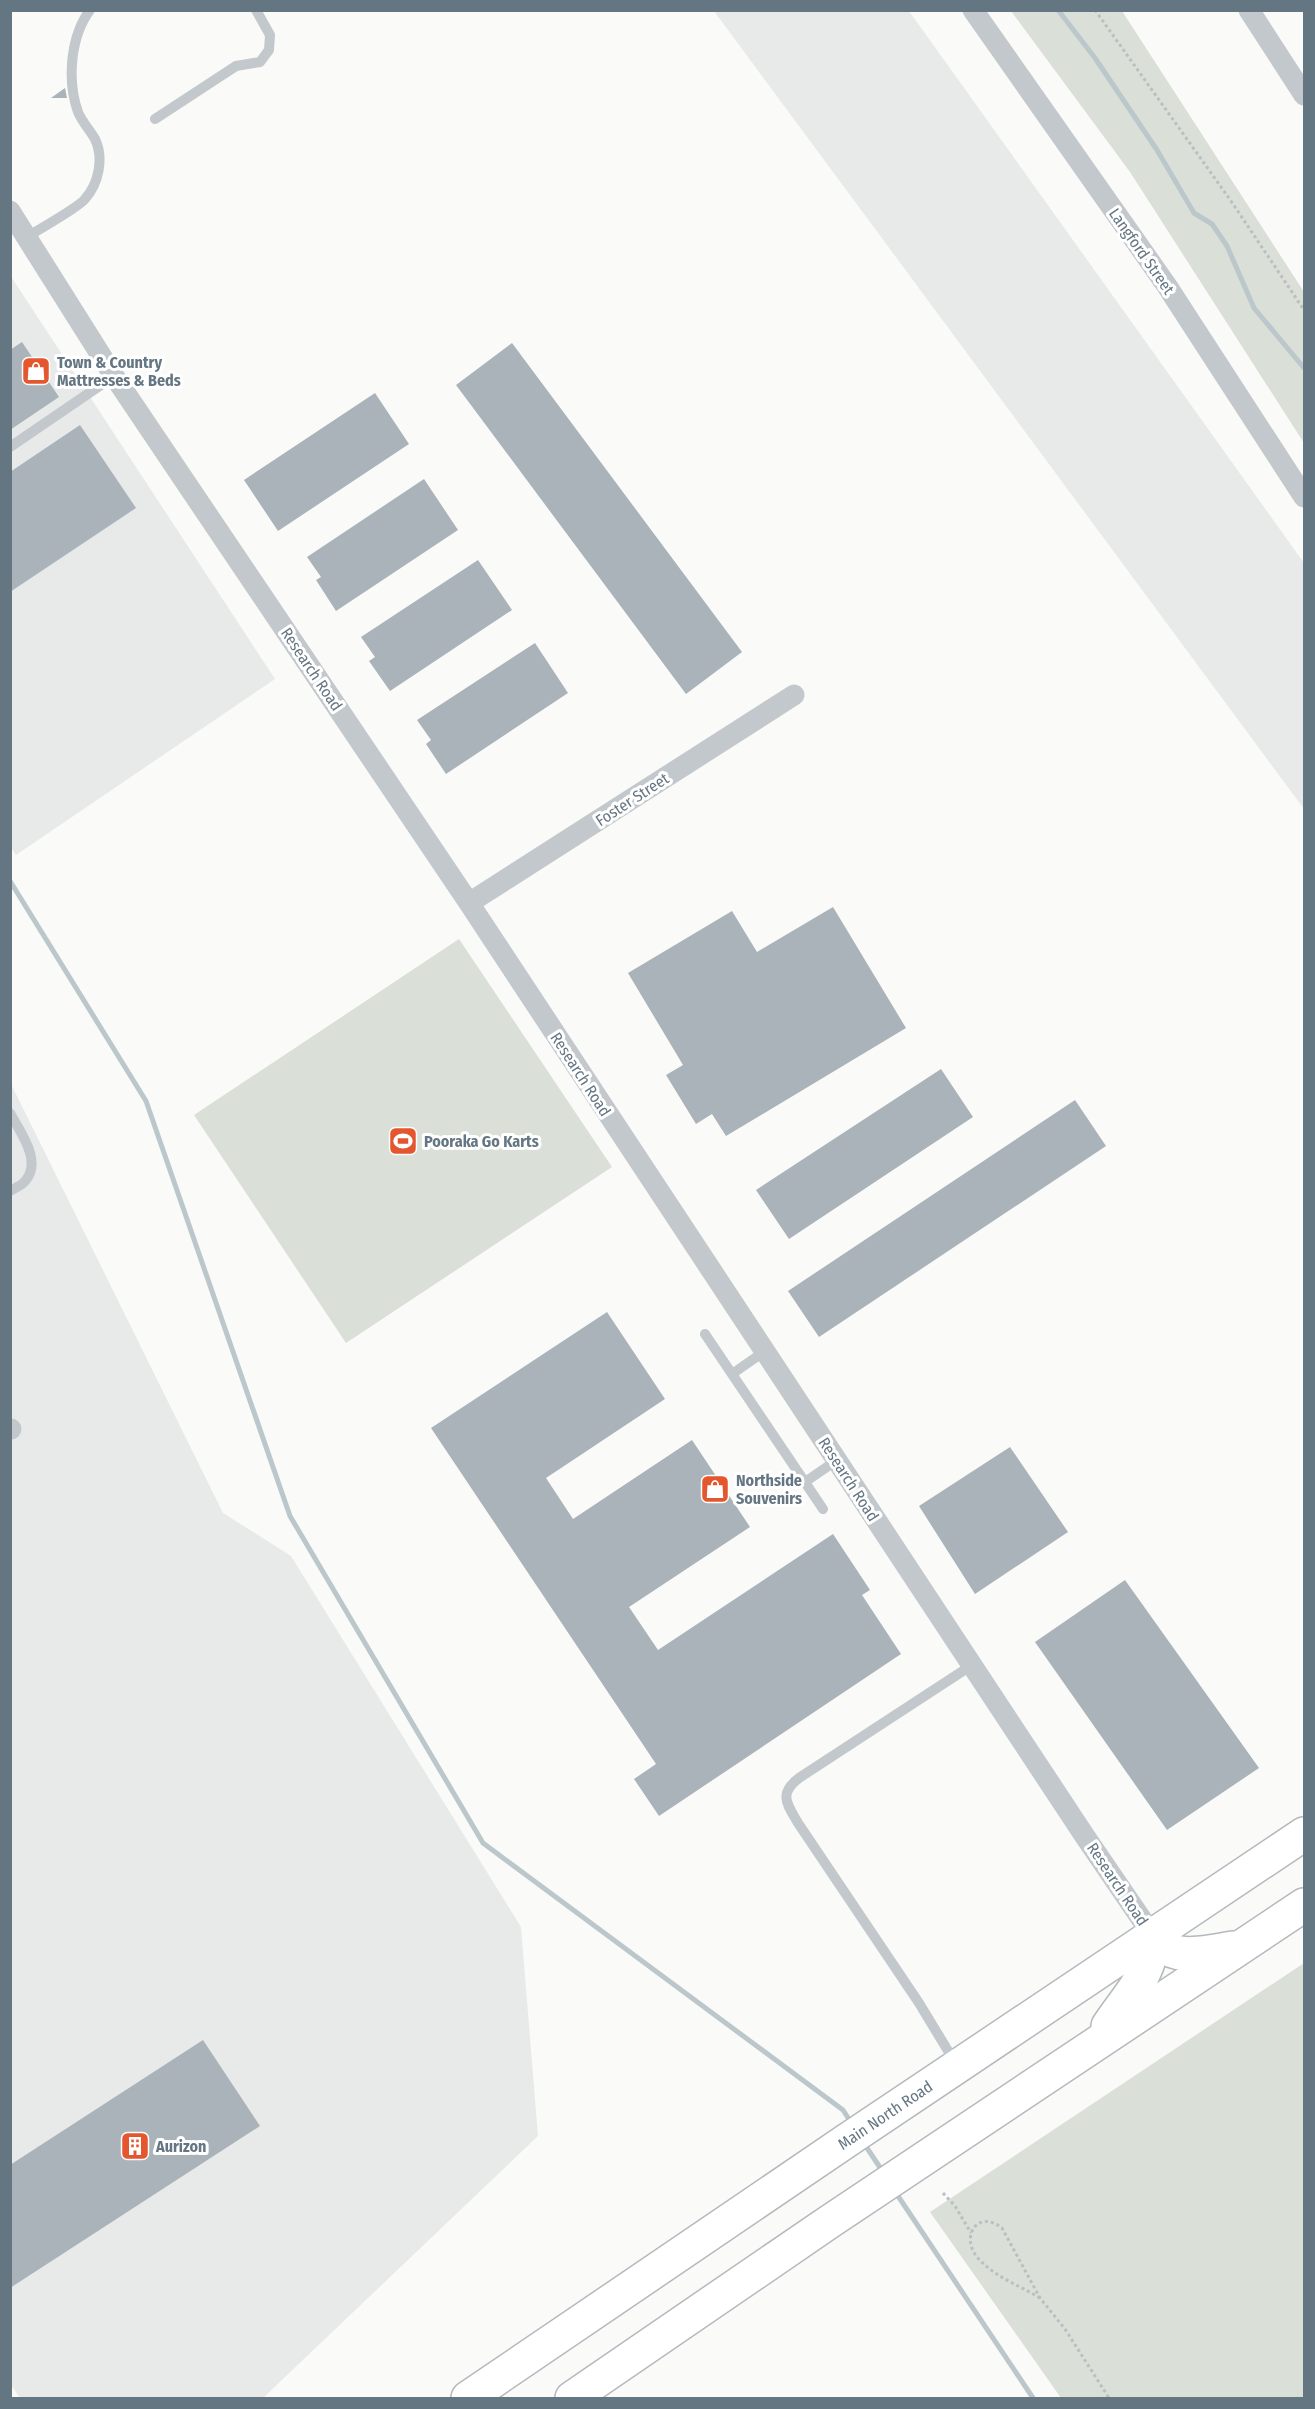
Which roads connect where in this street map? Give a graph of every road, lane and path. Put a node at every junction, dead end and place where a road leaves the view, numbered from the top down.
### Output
1 (90, 10) edge
2 (255, 10) edge
3 (974, 10) edge
4 (1095, 10) edge
5 (1249, 10) edge
6 (1305, 95) edge
7 (155, 119) dead end
8 (10, 211) edge
9 (27, 237) junction
10 (1305, 310) edge
11 (114, 376) junction
12 (10, 447) edge
13 (1305, 496) edge
14 (794, 695) dead end
15 (469, 903) junction
16 (10, 1113) edge
17 (10, 1191) edge
18 (705, 1334) dead end
19 (765, 1351) junction
20 (732, 1374) junction
21 (837, 1460) junction
22 (805, 1482) junction
23 (824, 1509) dead end
24 (972, 1665) junction
25 (1305, 1834) edge
26 (1305, 1905) edge
27 (1153, 1936) junction
28 (1241, 1948) junction
29 (1096, 2043) junction
30 (958, 2066) junction
31 (943, 2193) dead end
32 (970, 2233) junction
33 (1040, 2298) junction
34 (468, 2398) edge
35 (572, 2398) edge
36 (1109, 2398) edge

1 - 9 lane
2 - 7 lane
3 - 13 street, Langford Street
4 - 10 path
5 - 6 street
8 - 9 street, Research Road
9 - 11 street, Research Road
11 - 12 lane
11 - 15 street, Research Road
14 - 15 street, Foster Street
15 - 19 street, Research Road
16 - 17 lane
18 - 20 lane
19 - 20 lane
19 - 21 street, Research Road
20 - 22 lane
21 - 22 lane
21 - 24 street, Research Road
22 - 23 lane
24 - 27 street, Research Road
24 - 30 lane
25 - 27 highway, Main North Road
26 - 28 highway
27 - 28 highway
27 - 29 highway
27 - 30 highway, Main North Road
28 - 29 highway
29 - 35 highway
30 - 34 highway, Main North Road
31 - 32 path
32 - 33 path
32 - 33 path
33 - 36 path

